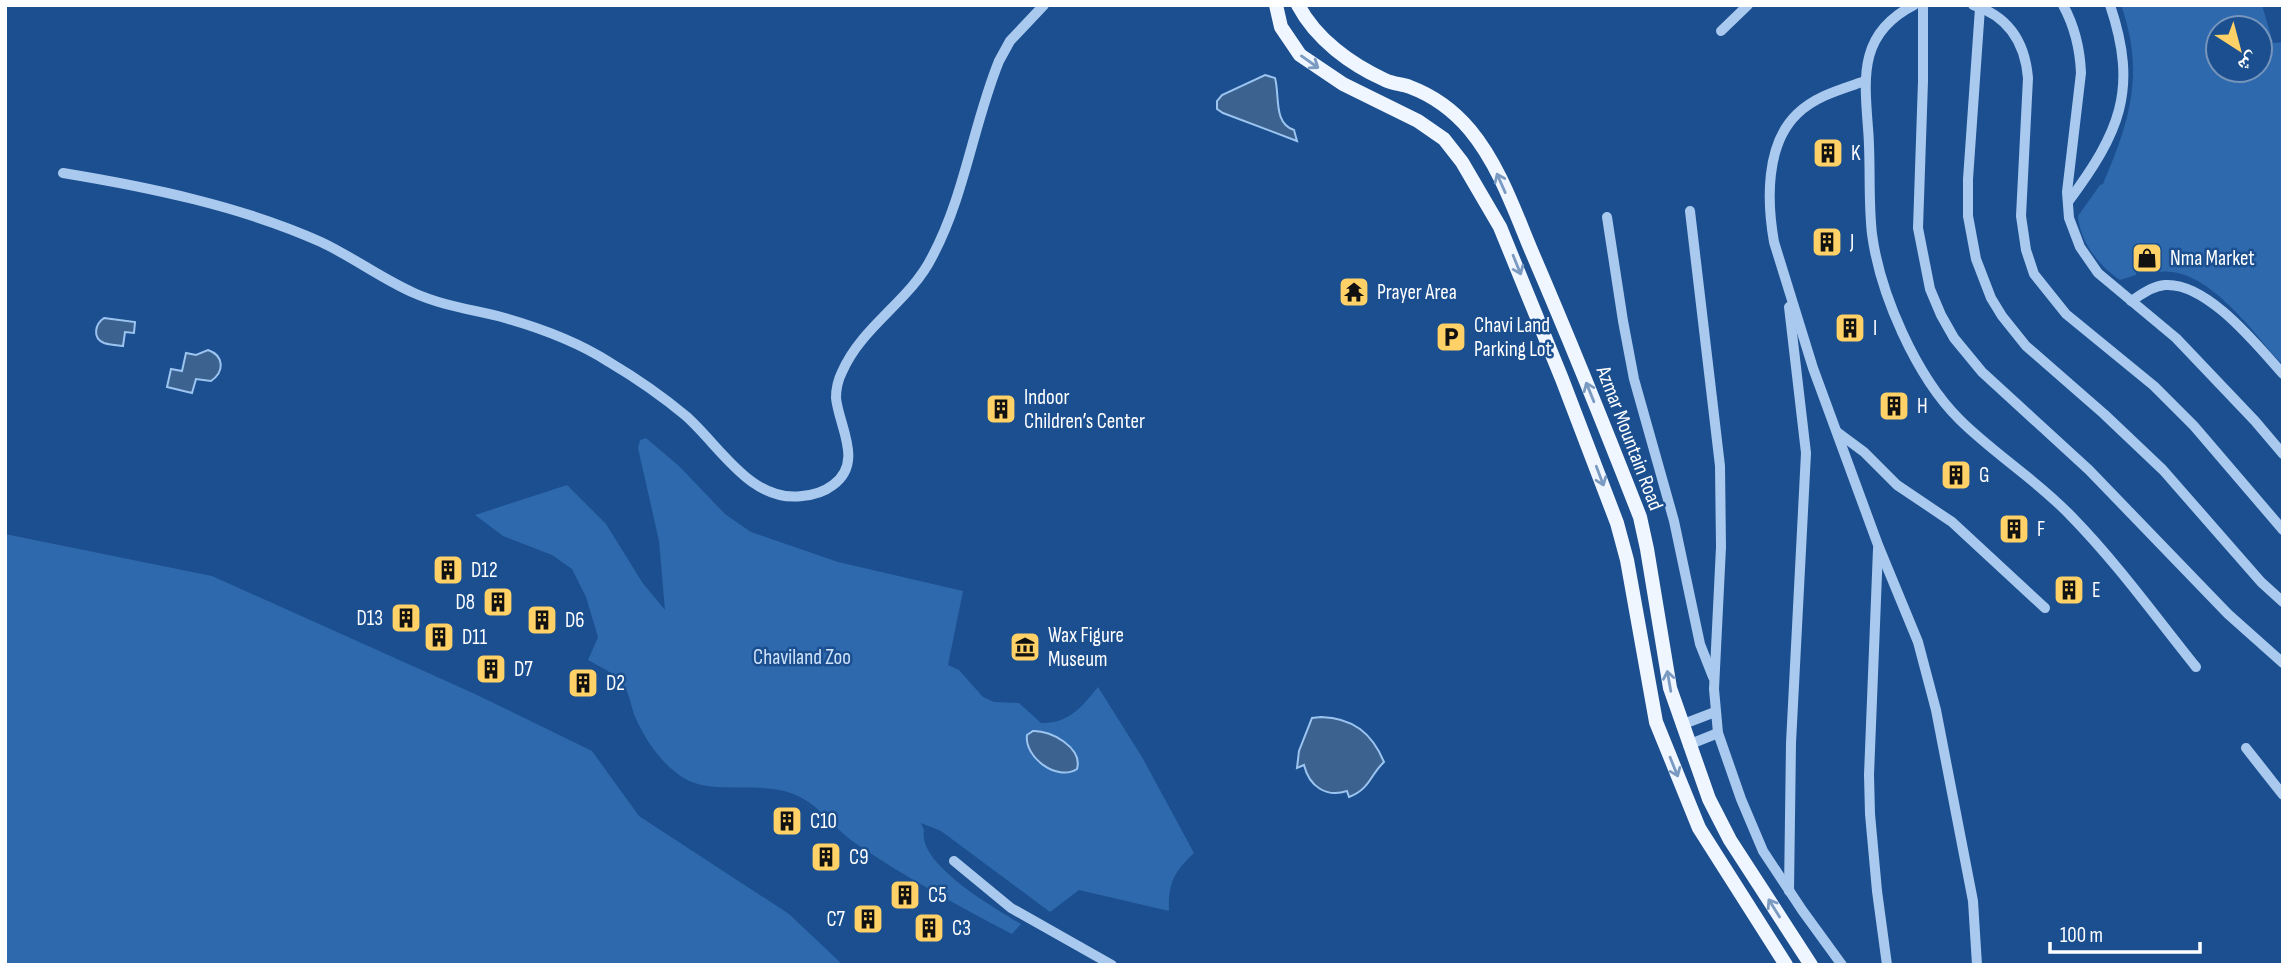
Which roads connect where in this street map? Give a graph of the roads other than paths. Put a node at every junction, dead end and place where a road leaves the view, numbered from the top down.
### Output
1 (1044, 5) edge
2 (1276, 5) edge
3 (1298, 5) edge
4 (1748, 5) edge
5 (1913, 5) edge
6 (1923, 5) edge
7 (2001, 5) edge
8 (2063, 5) edge
9 (2110, 5) edge
10 (1976, 6) edge
11 (1992, 14) junction
12 (1721, 31) dead end
13 (1864, 81) junction
14 (63, 173) dead end
15 (2068, 202) junction
16 (1690, 211) dead end
17 (1607, 217) dead end
18 (1787, 284) junction
19 (2131, 301) junction
20 (2283, 374) edge
21 (1836, 431) junction
22 (2283, 454) edge
23 (2283, 530) edge
24 (1878, 545) junction
25 (2283, 602) edge
26 (2045, 608) dead end
27 (2283, 663) edge
28 (2196, 667) dead end
29 (1715, 679) junction
30 (1715, 712) junction
31 (1681, 725) junction
32 (1718, 733) junction
33 (1688, 745) junction
34 (2246, 748) dead end
35 (2283, 795) edge
36 (954, 861) dead end
37 (1789, 891) junction
38 (1112, 965) edge
39 (1786, 965) edge
40 (1811, 965) edge
41 (1842, 965) edge
42 (1887, 965) edge
43 (1977, 965) edge

1 - 14 street
2 -> 39 main road, Azmar Mountain Road
31 -> 3 main road, Azmar Mountain Road
4 - 12 street
5 - 13 street
6 - 27 street
7 - 11 street
8 - 15 street
9 - 15 street
10 - 11 street
10 - 25 street
11 - 23 street
13 - 18 street
13 - 28 street
15 - 19 street
16 - 29 street
17 - 29 street
18 - 21 street
18 - 37 street
19 - 20 street
19 - 22 street
21 - 24 street
21 - 26 street
24 - 42 street
24 - 43 street
29 - 30 street
30 - 31 street
30 - 32 street
31 - 33 main road, Azmar Mountain Road
32 - 33 street
32 - 37 street
40 -> 33 main road, Azmar Mountain Road
34 - 35 street
36 - 38 street
37 - 41 street

